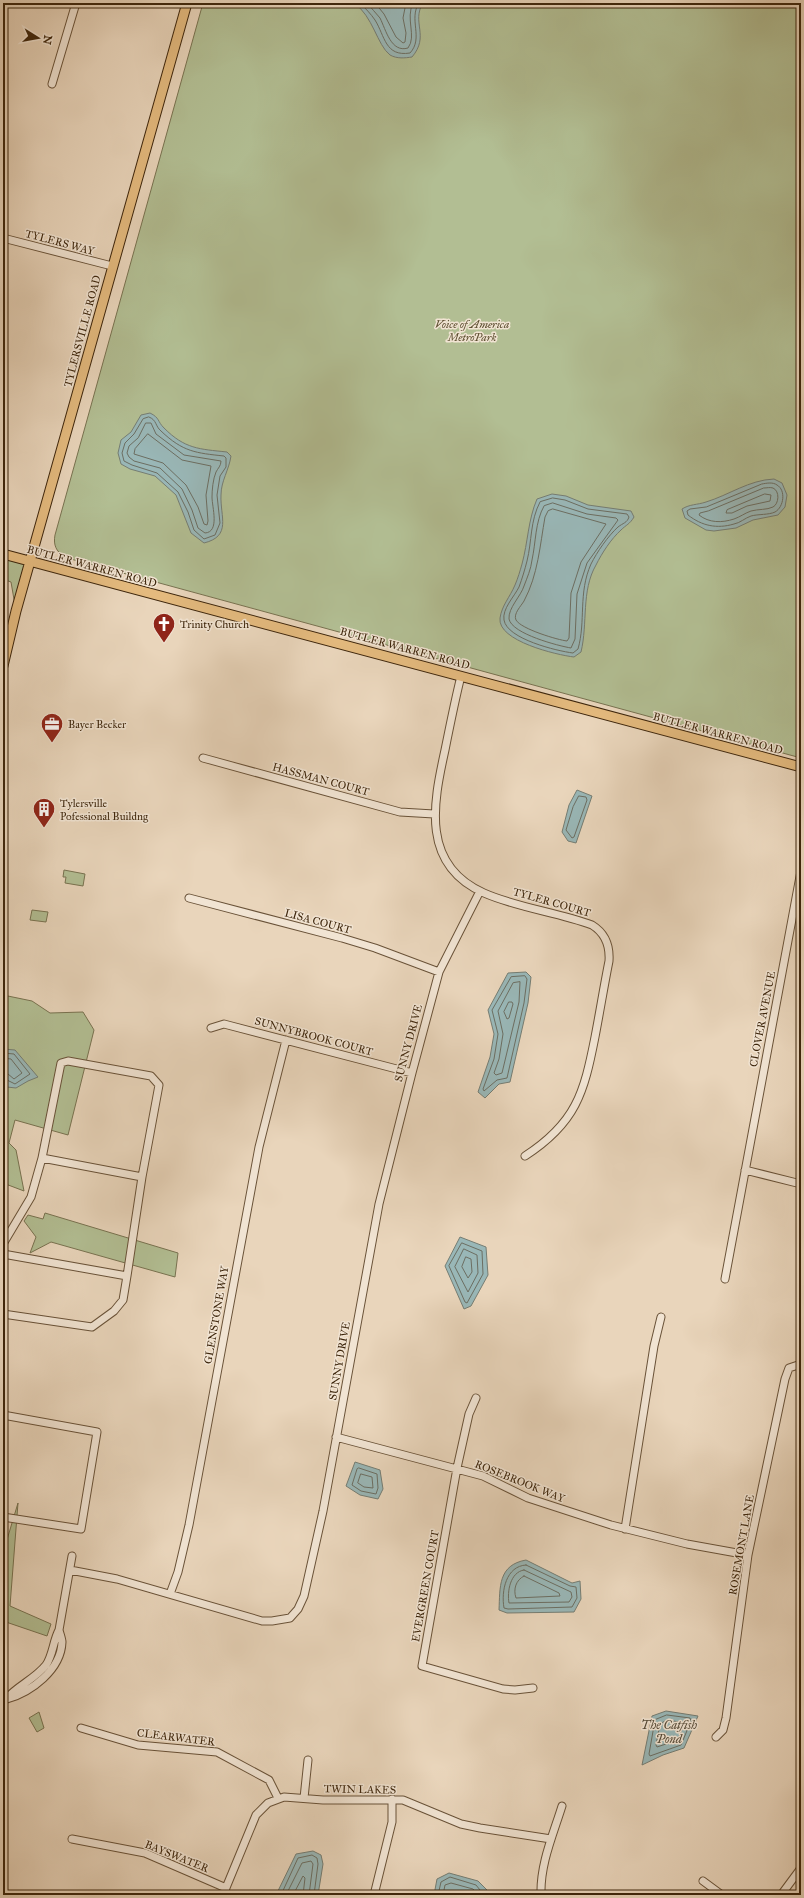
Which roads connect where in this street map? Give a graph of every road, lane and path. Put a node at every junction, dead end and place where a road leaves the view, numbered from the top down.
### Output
1 (76, 3) edge
2 (187, 3) edge
3 (52, 84) dead end
4 (3, 238) edge
5 (112, 266) junction
6 (3, 554) edge
7 (30, 562) junction
8 (3, 666) edge
9 (461, 676) junction
10 (203, 758) dead end
11 (801, 767) edge
12 (434, 814) junction
13 (801, 871) edge
14 (480, 891) junction
15 (189, 898) dead end
16 (439, 972) junction
17 (211, 1028) dead end
18 (286, 1040) junction
19 (412, 1073) junction
20 (525, 1156) dead end
21 (42, 1158) junction
22 (745, 1170) junction
23 (142, 1177) junction
24 (801, 1184) edge
25 (3, 1244) edge
26 (3, 1254) edge
27 (127, 1276) junction
28 (725, 1279) dead end
29 (3, 1314) edge
30 (661, 1317) dead end
31 (801, 1364) edge
32 (476, 1398) dead end
33 (3, 1415) edge
34 (336, 1437) junction
35 (457, 1468) junction
36 (3, 1518) edge
37 (625, 1529) junction
38 (748, 1555) junction
39 (72, 1556) dead end
40 (70, 1570) junction
41 (170, 1594) junction
42 (533, 1688) dead end
43 (4, 1700) edge
44 (81, 1728) dead end
45 (716, 1737) dead end
46 (308, 1760) dead end
47 (278, 1798) junction
48 (304, 1798) junction
49 (392, 1799) junction
50 (562, 1806) dead end
51 (72, 1839) dead end
52 (552, 1839) junction
53 (801, 1868) edge
54 (703, 1880) dead end
55 (226, 1888) junction
56 (223, 1895) edge
57 (374, 1895) edge
58 (541, 1895) edge
59 (722, 1895) edge
60 (781, 1895) edge

1 - 3 street
2 - 5 main road, TYLERSVILLE ROAD
4 - 5 street, TYLERS WAY
5 - 7 main road, TYLERSVILLE ROAD
6 - 7 main road, BUTLER WARREN ROAD
7 - 8 main road, TYLERSVILLE ROAD
7 - 9 main road, BUTLER WARREN ROAD
9 - 11 main road, BUTLER WARREN ROAD
9 - 12 street, TYLER COURT
10 - 12 street, HASSMAN COURT
12 - 14 street, TYLER COURT
13 - 22 street, CLOVER AVENUE
14 - 16 street, SUNNY DRIVE
14 - 20 street, TYLER COURT
15 - 16 street, LISA COURT
16 - 19 street, SUNNY DRIVE
17 - 18 street, SUNNYBROOK COURT
18 - 19 street, SUNNYBROOK COURT
18 - 41 street, GLENSTONE WAY
19 - 34 street, SUNNY DRIVE
21 - 23 street
21 - 23 street
21 - 25 street
22 - 24 street
22 - 28 street, CLOVER AVENUE
23 - 27 street
26 - 27 street
27 - 29 street
30 - 37 street
31 - 38 street, ROSEMONT LANE
32 - 35 street, EVERGREEN COURT
33 - 36 street
34 - 35 street, ROSEBROOK WAY
34 - 41 street, SUNNY DRIVE
35 - 37 street, ROSEBROOK WAY
35 - 42 street, EVERGREEN COURT
37 - 38 street, ROSEBROOK WAY
38 - 45 street, ROSEMONT LANE
39 - 40 street
40 - 41 street, SUNNY DRIVE
40 - 43 street
44 - 47 street, CLEARWATER
46 - 48 street
47 - 48 street, TWIN LAKES
47 - 55 street
48 - 49 street, TWIN LAKES
49 - 52 street, TWIN LAKES
49 - 57 street
50 - 52 street
51 - 55 street, BAYSWATER
52 - 58 street
53 - 60 street
54 - 59 street
55 - 56 street

